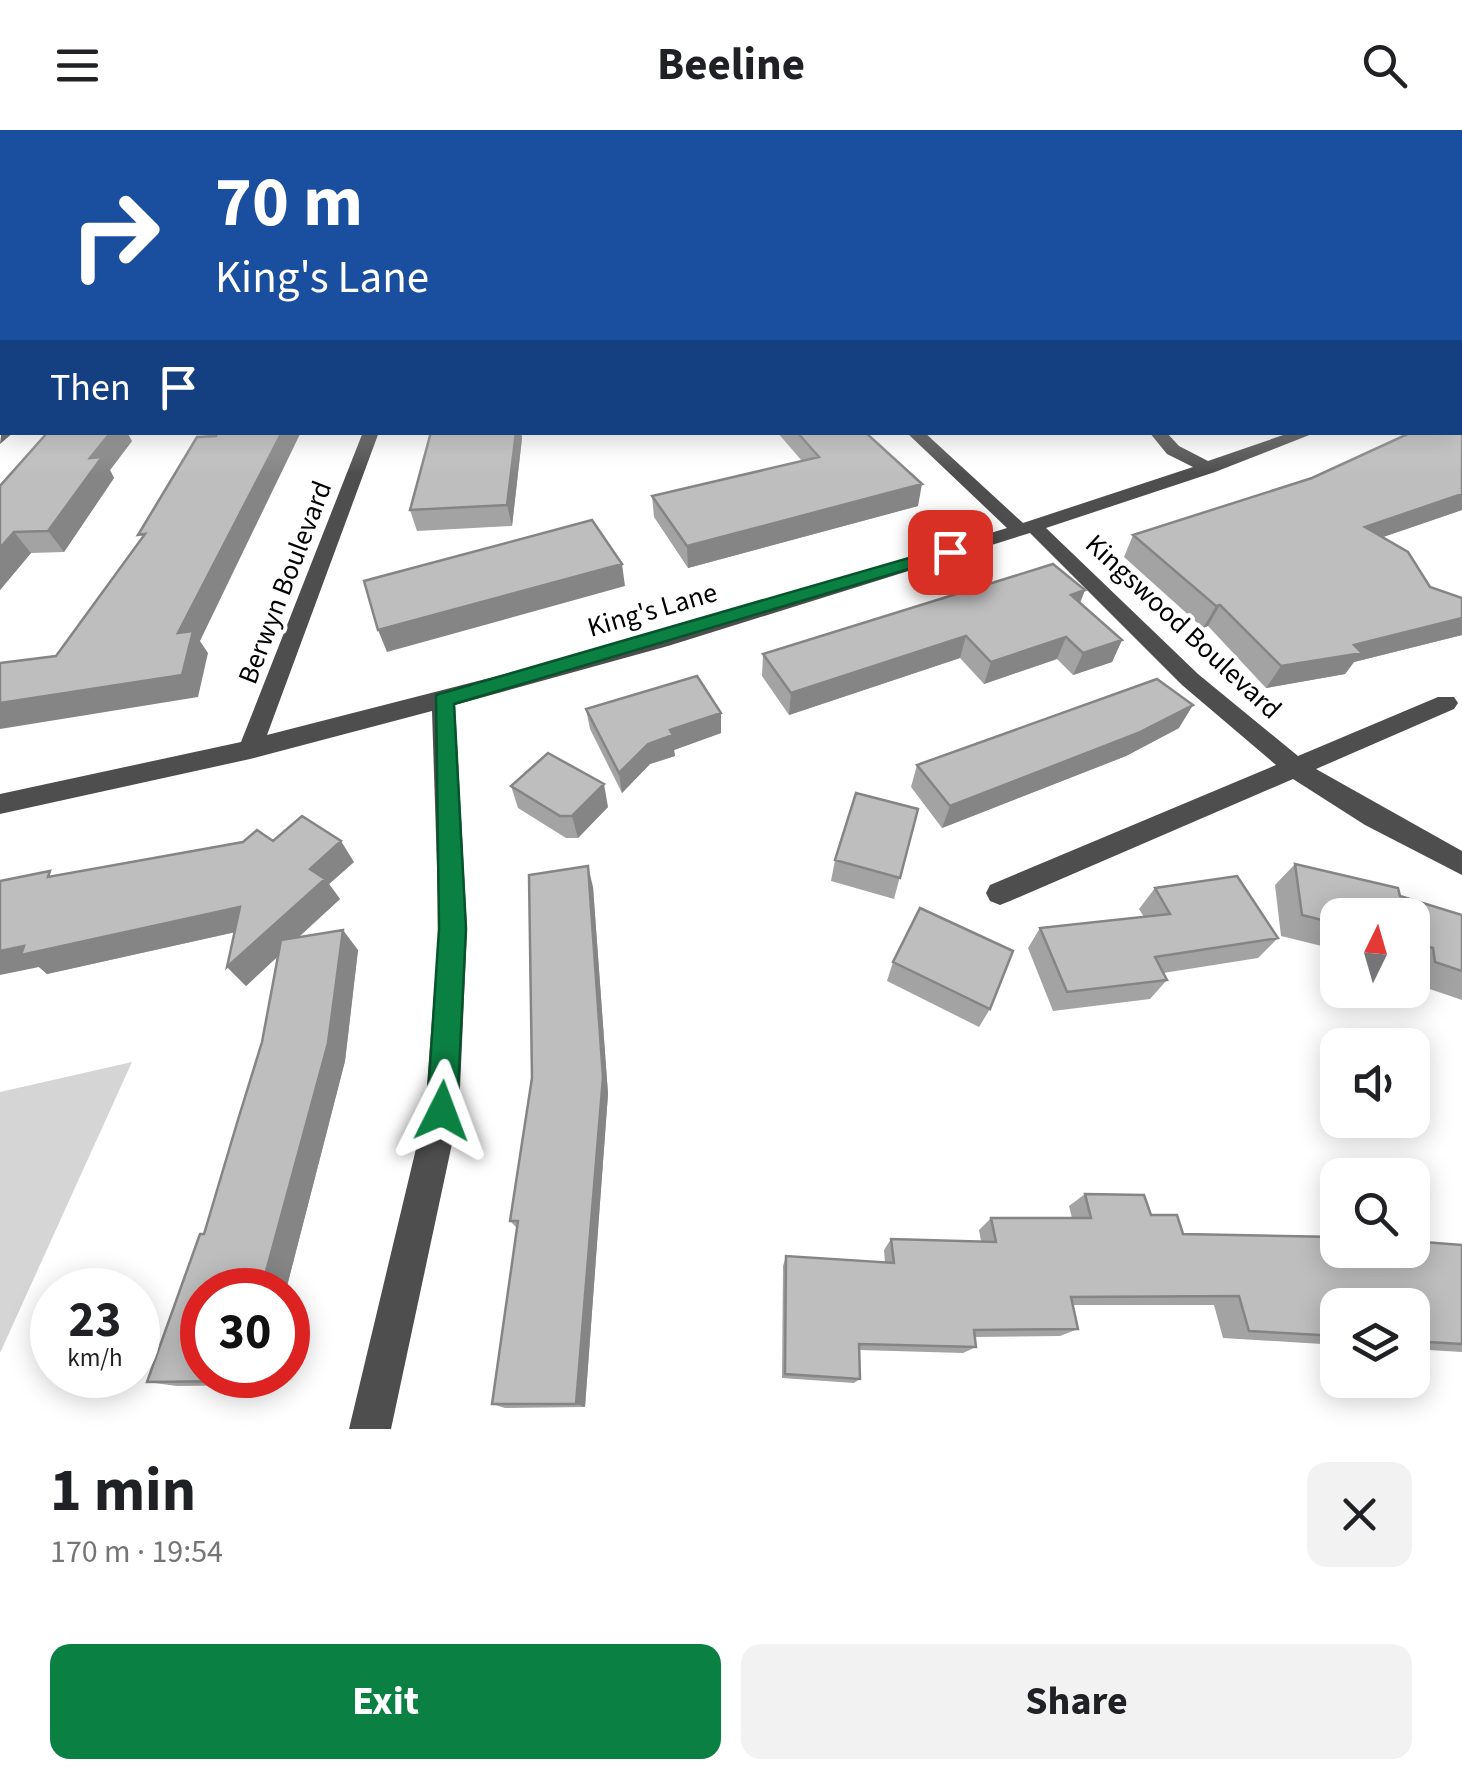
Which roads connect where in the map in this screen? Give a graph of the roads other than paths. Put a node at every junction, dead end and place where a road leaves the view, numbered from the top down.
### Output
1 (369, 435) edge
2 (918, 435) edge
3 (1160, 435) edge
4 (1301, 435) edge
5 (1209, 468) junction
6 (1026, 528) junction
7 (443, 700) junction
8 (1446, 703) dead end
9 (250, 750) junction
10 (1295, 767) junction
11 (0, 804) edge
12 (1462, 864) edge
13 (1000, 893) dead end
14 (370, 1429) edge

1 - 9 street, Berwyn Boulevard
2 - 6 street, Kingswood Boulevard
3 - 5 street
4 - 5 street, King's Lane
5 - 6 street, King's Lane
6 - 7 street, King's Lane
6 - 10 street, Kingswood Boulevard
7 - 9 street, King's Lane
7 - 14 street
8 - 10 street
9 - 11 street, King's Lane
10 - 12 street, Kingswood Boulevard
10 - 13 street

